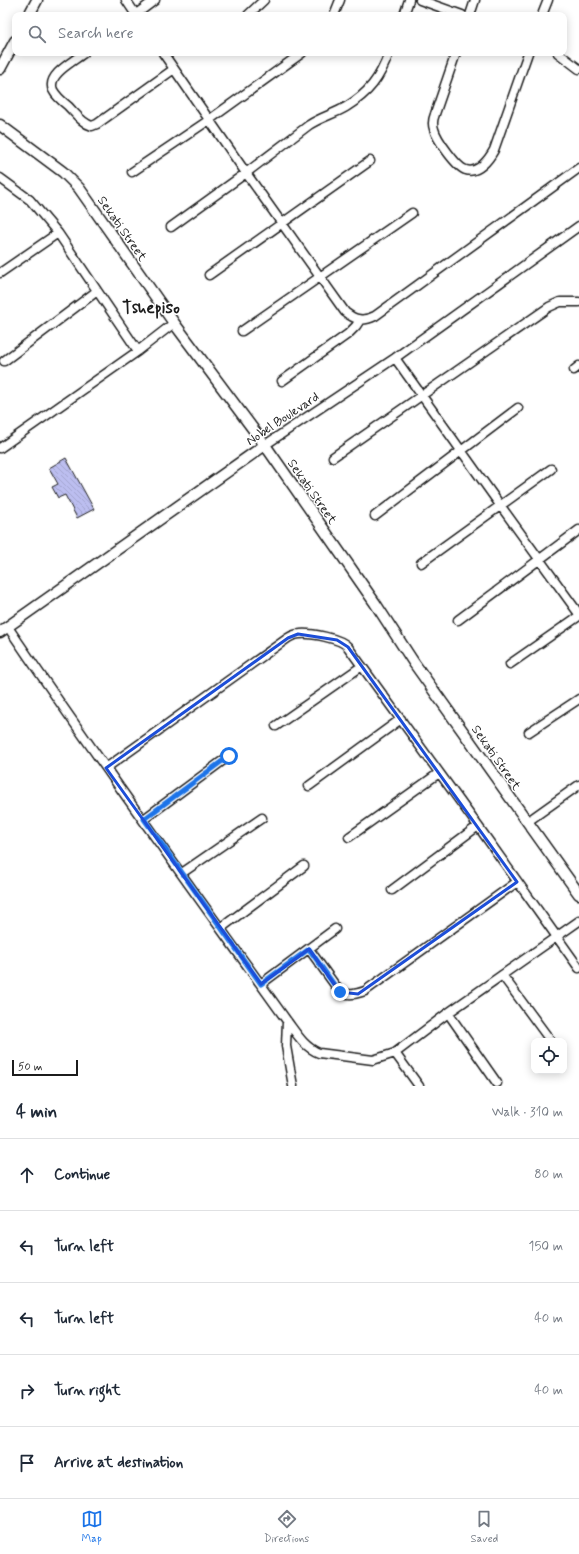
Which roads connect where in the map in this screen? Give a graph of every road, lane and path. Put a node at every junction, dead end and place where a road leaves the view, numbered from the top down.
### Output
1 (37, 0) edge
2 (126, 0) edge
3 (155, 0) edge
4 (264, 0) edge
5 (340, 0) edge
6 (409, 0) edge
7 (420, 0) edge
8 (475, 0) edge
9 (548, 0) edge
10 (31, 12) edge
11 (134, 12) edge
12 (140, 12) edge
13 (251, 12) edge
14 (335, 12) edge
15 (405, 12) edge
16 (454, 12) edge
17 (471, 12) edge
18 (543, 12) edge
19 (12, 47) edge
20 (80, 56) edge
21 (165, 56) edge
22 (298, 56) edge
23 (388, 56) edge
24 (455, 56) edge
25 (527, 56) edge
26 (562, 56) edge
27 (0, 69) edge
28 (174, 69) junction
29 (579, 69) edge
30 (209, 120) junction
31 (0, 125) edge
32 (370, 161) dead end
33 (579, 168) edge
34 (132, 172) dead end
35 (246, 173) junction
36 (2, 182) edge
37 (412, 213) dead end
38 (283, 224) junction
39 (579, 226) edge
40 (171, 227) dead end
41 (58, 233) junction
42 (0, 272) edge
43 (209, 275) dead end
44 (320, 276) junction
45 (97, 291) junction
46 (579, 302) edge
47 (360, 320) junction
48 (174, 323) junction
49 (242, 331) dead end
50 (138, 351) junction
51 (395, 358) junction
52 (4, 361) dead end
53 (282, 381) dead end
54 (422, 396) junction
55 (518, 408) dead end
56 (265, 445) junction
57 (0, 448) edge
58 (460, 451) junction
59 (333, 457) dead end
60 (551, 469) dead end
61 (500, 505) junction
62 (375, 516) dead end
63 (579, 530) edge
64 (540, 559) junction
65 (421, 563) dead end
66 (579, 615) edge
67 (458, 620) dead end
68 (4, 629) edge
69 (510, 664) dead end
70 (362, 666) junction
71 (579, 699) edge
72 (401, 719) junction
73 (276, 726) dead end
74 (529, 732) dead end
75 (229, 756) dead end
76 (106, 768) junction
77 (439, 772) junction
78 (310, 786) dead end
79 (578, 787) edge
80 (262, 818) dead end
81 (144, 819) junction
82 (527, 822) junction
83 (478, 826) junction
84 (349, 837) dead end
85 (304, 866) dead end
86 (182, 873) junction
87 (517, 882) junction
88 (392, 890) dead end
89 (579, 894) edge
90 (579, 920) edge
91 (221, 928) junction
92 (336, 929) dead end
93 (557, 936) junction
94 (309, 949) junction
95 (579, 968) edge
96 (502, 975) junction
97 (261, 984) junction
98 (448, 1013) junction
99 (287, 1021) junction
100 (549, 1038) edge
101 (395, 1053) junction
102 (497, 1083) dead end
103 (294, 1086) edge
104 (419, 1086) edge

1 - 10 street
2 - 11 street
3 - 12 street
4 - 13 street
5 - 14 street
6 - 15 street
7 - 16 street
8 - 17 street
9 - 18 street
19 - 27 street
20 - 28 street
21 - 28 street
22 - 30 street
23 - 35 street
24 - 25 street
26 - 29 street
28 - 30 street
30 - 34 street
30 - 35 street
31 - 48 street, Sekati Street
32 - 38 street
33 - 47 street
35 - 38 street
35 - 40 street
36 - 41 street
37 - 44 street
38 - 43 street
38 - 44 street
39 - 51 street, Nobel Boulevard
41 - 42 street
41 - 45 street
44 - 47 street
44 - 49 street
45 - 50 street
45 - 52 street
46 - 54 street
47 - 53 street
48 - 50 street
48 - 56 street, Sekati Street
50 - 57 street
51 - 54 street
51 - 56 street, Nobel Boulevard
54 - 58 street
54 - 59 street
55 - 58 street
56 - 68 street, Nobel Boulevard
56 - 82 street, Sekati Street
58 - 61 street
58 - 62 street
60 - 61 street
61 - 64 street
61 - 65 street
63 - 64 street
64 - 66 street
64 - 67 street
66 - 69 street
68 - 76 street
70 - 72 street
70 - 73 street
70 - 76 street
71 - 74 street
72 - 77 street
72 - 78 street
75 - 81 street
76 - 81 street
77 - 83 street
77 - 84 street
79 - 82 street
80 - 86 street
81 - 86 street
82 - 89 street, Sekati Street
83 - 87 street
83 - 88 street
85 - 91 street
86 - 91 street
87 - 93 street
87 - 94 street
90 - 93 street
91 - 97 street
92 - 94 street
93 - 95 street
93 - 96 street
94 - 97 street
96 - 98 street
96 - 100 street
97 - 99 street
98 - 101 street
98 - 102 street
99 - 101 street
99 - 103 street
101 - 104 street

